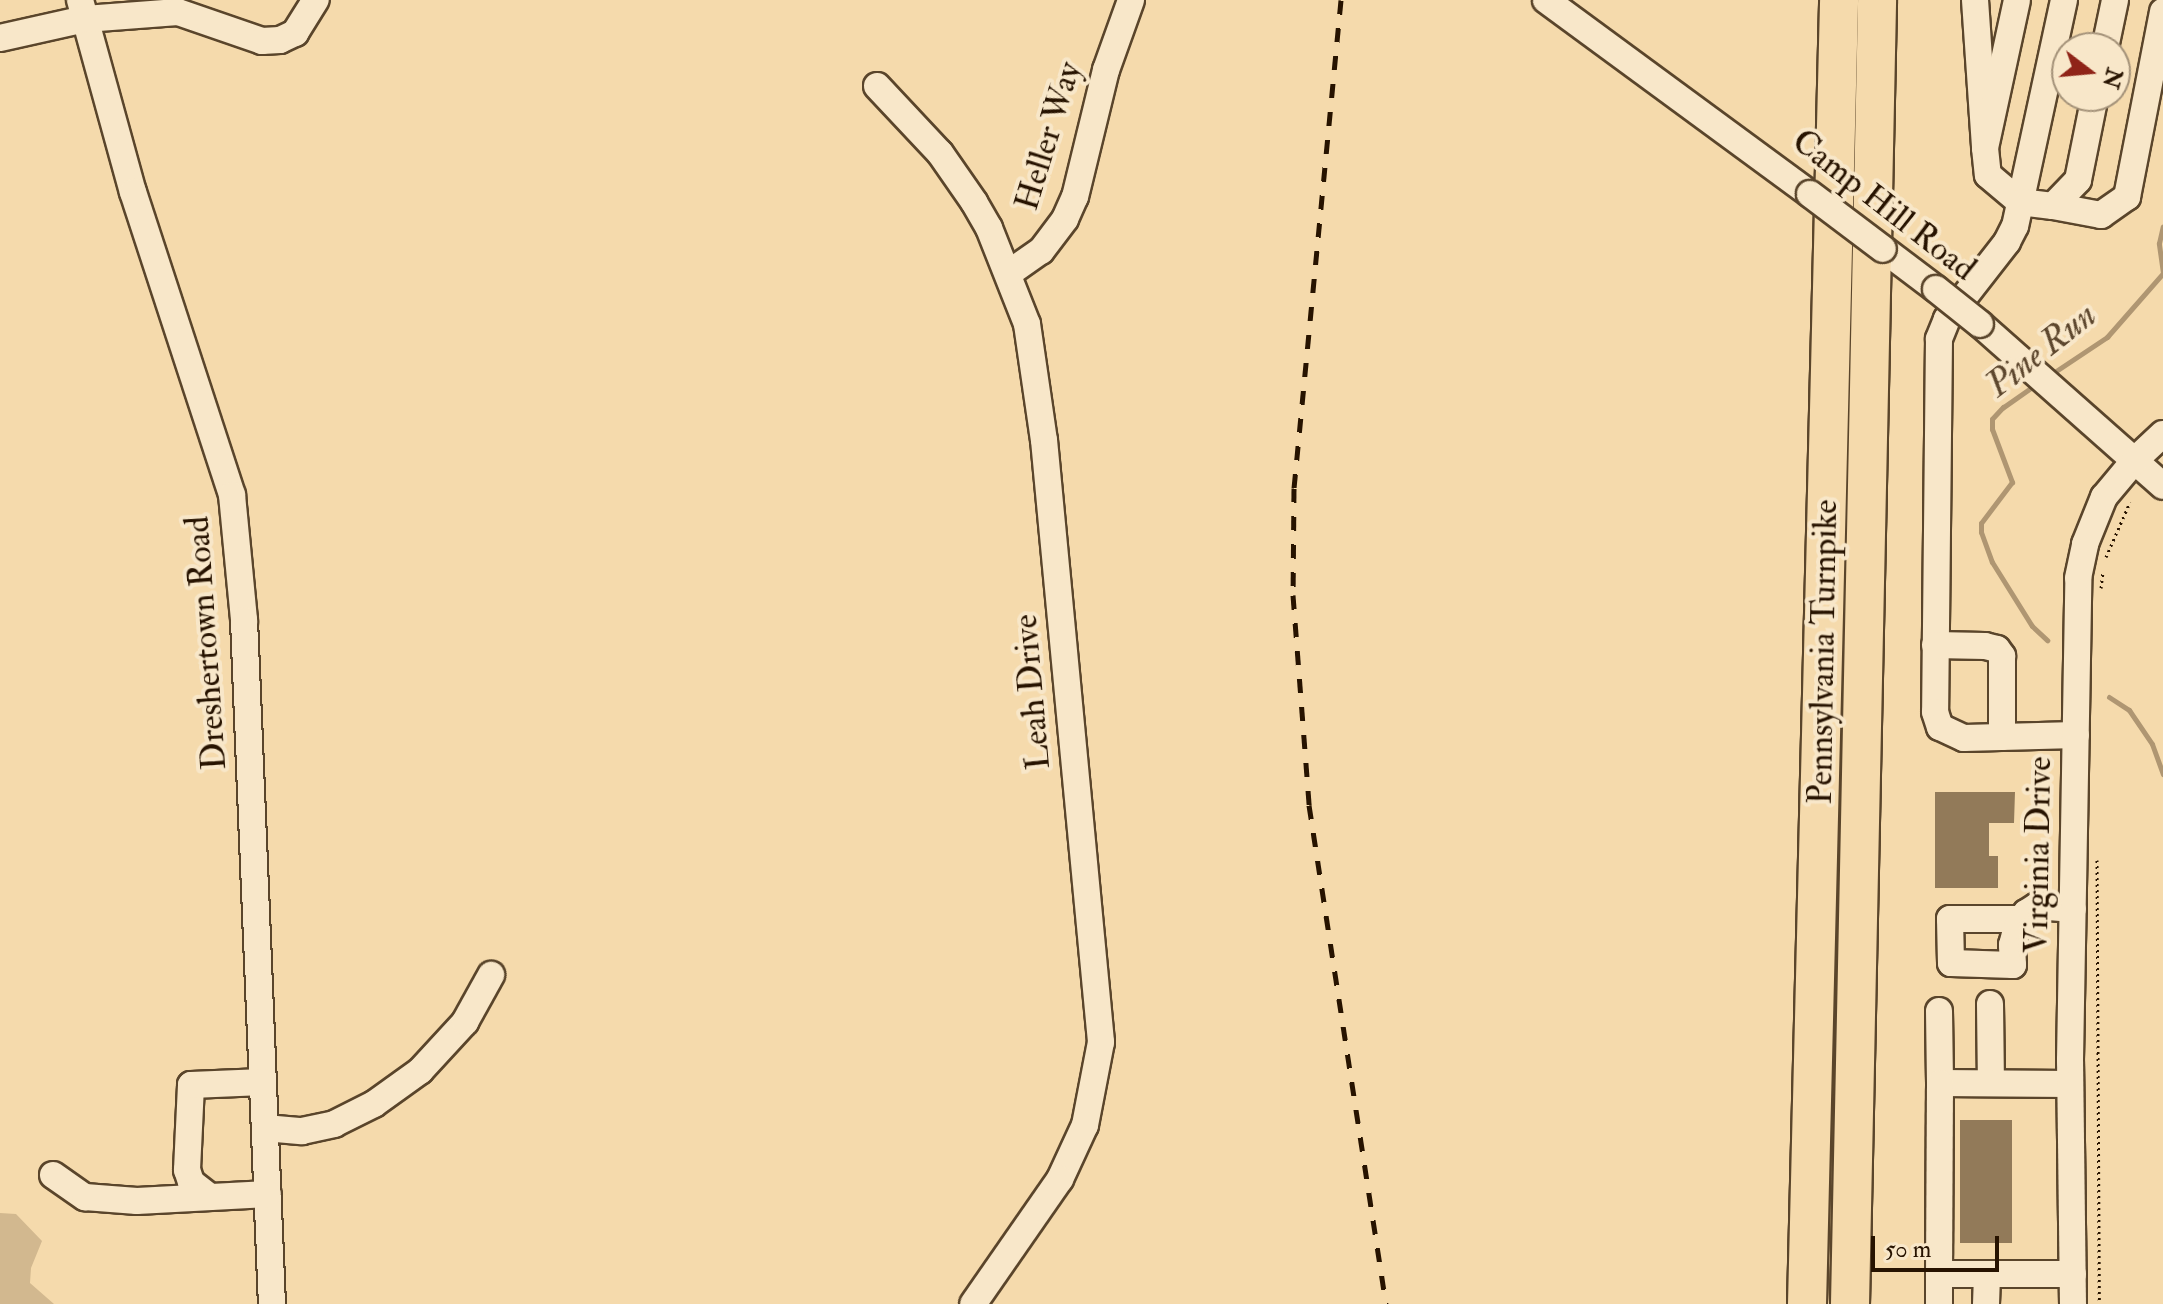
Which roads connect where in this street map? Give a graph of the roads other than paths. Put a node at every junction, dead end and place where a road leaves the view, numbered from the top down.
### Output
1 (316, 0) edge
2 (1131, 0) edge
3 (1546, 0) edge
4 (1839, 0) edge
5 (1877, 0) edge
6 (1975, 0) edge
7 (2017, 0) edge
8 (2064, 0) edge
9 (2115, 0) edge
10 (82, 10) edge
11 (2163, 11) edge
12 (2108, 32) edge
13 (0, 38) edge
14 (877, 86) dead end
15 (2092, 112) edge
16 (1985, 148) junction
17 (2020, 202) junction
18 (2053, 206) junction
19 (1009, 273) junction
20 (2163, 434) edge
21 (2150, 474) edge
22 (1935, 645) junction
23 (2076, 735) junction
24 (2002, 737) junction
25 (2073, 909) junction
26 (2021, 919) dead end
27 (491, 975) dead end
28 (1990, 1004) dead end
29 (1939, 1011) dead end
30 (263, 1082) junction
31 (1940, 1083) junction
32 (1991, 1083) junction
33 (2070, 1084) junction
34 (265, 1128) junction
35 (53, 1175) dead end
36 (268, 1194) junction
37 (210, 1197) junction
38 (1939, 1274) junction
39 (1987, 1274) junction
40 (2073, 1274) junction
41 (981, 1301) edge
42 (272, 1304) edge
43 (1807, 1304) edge
44 (1850, 1304) edge
45 (1939, 1304) edge
46 (1986, 1304) edge
47 (2073, 1304) edge

1 - 10 street
2 - 19 street, Heller Way
3 - 21 street, Camp Hill Road, bridge
4 - 43 highway, Pennsylvania Turnpike
5 - 44 highway, Pennsylvania Turnpike
6 - 16 street
7 - 16 street
8 - 17 street
9 - 12 street
10 - 13 street
10 - 30 street, Dreshertown Road
11 - 18 street
14 - 19 street, Leah Drive
15 - 18 street
16 - 17 street
17 - 18 street
17 - 22 street
19 - 41 street, Leah Drive
20 - 21 street, Virginia Drive
21 - 23 street, Virginia Drive
22 - 24 street
22 - 24 street
23 - 24 street
23 - 25 street, Virginia Drive
25 - 26 street
25 - 33 street, Virginia Drive
27 - 34 street
28 - 32 street
29 - 31 street
30 - 34 street, Dreshertown Road
30 - 37 street
31 - 32 street
31 - 38 street
32 - 33 street
33 - 40 street, Virginia Drive
34 - 36 street, Dreshertown Road
35 - 37 street
36 - 37 street
36 - 42 street, Dreshertown Road
38 - 39 street
38 - 45 street
39 - 40 street
39 - 46 street
40 - 47 street, Virginia Drive

